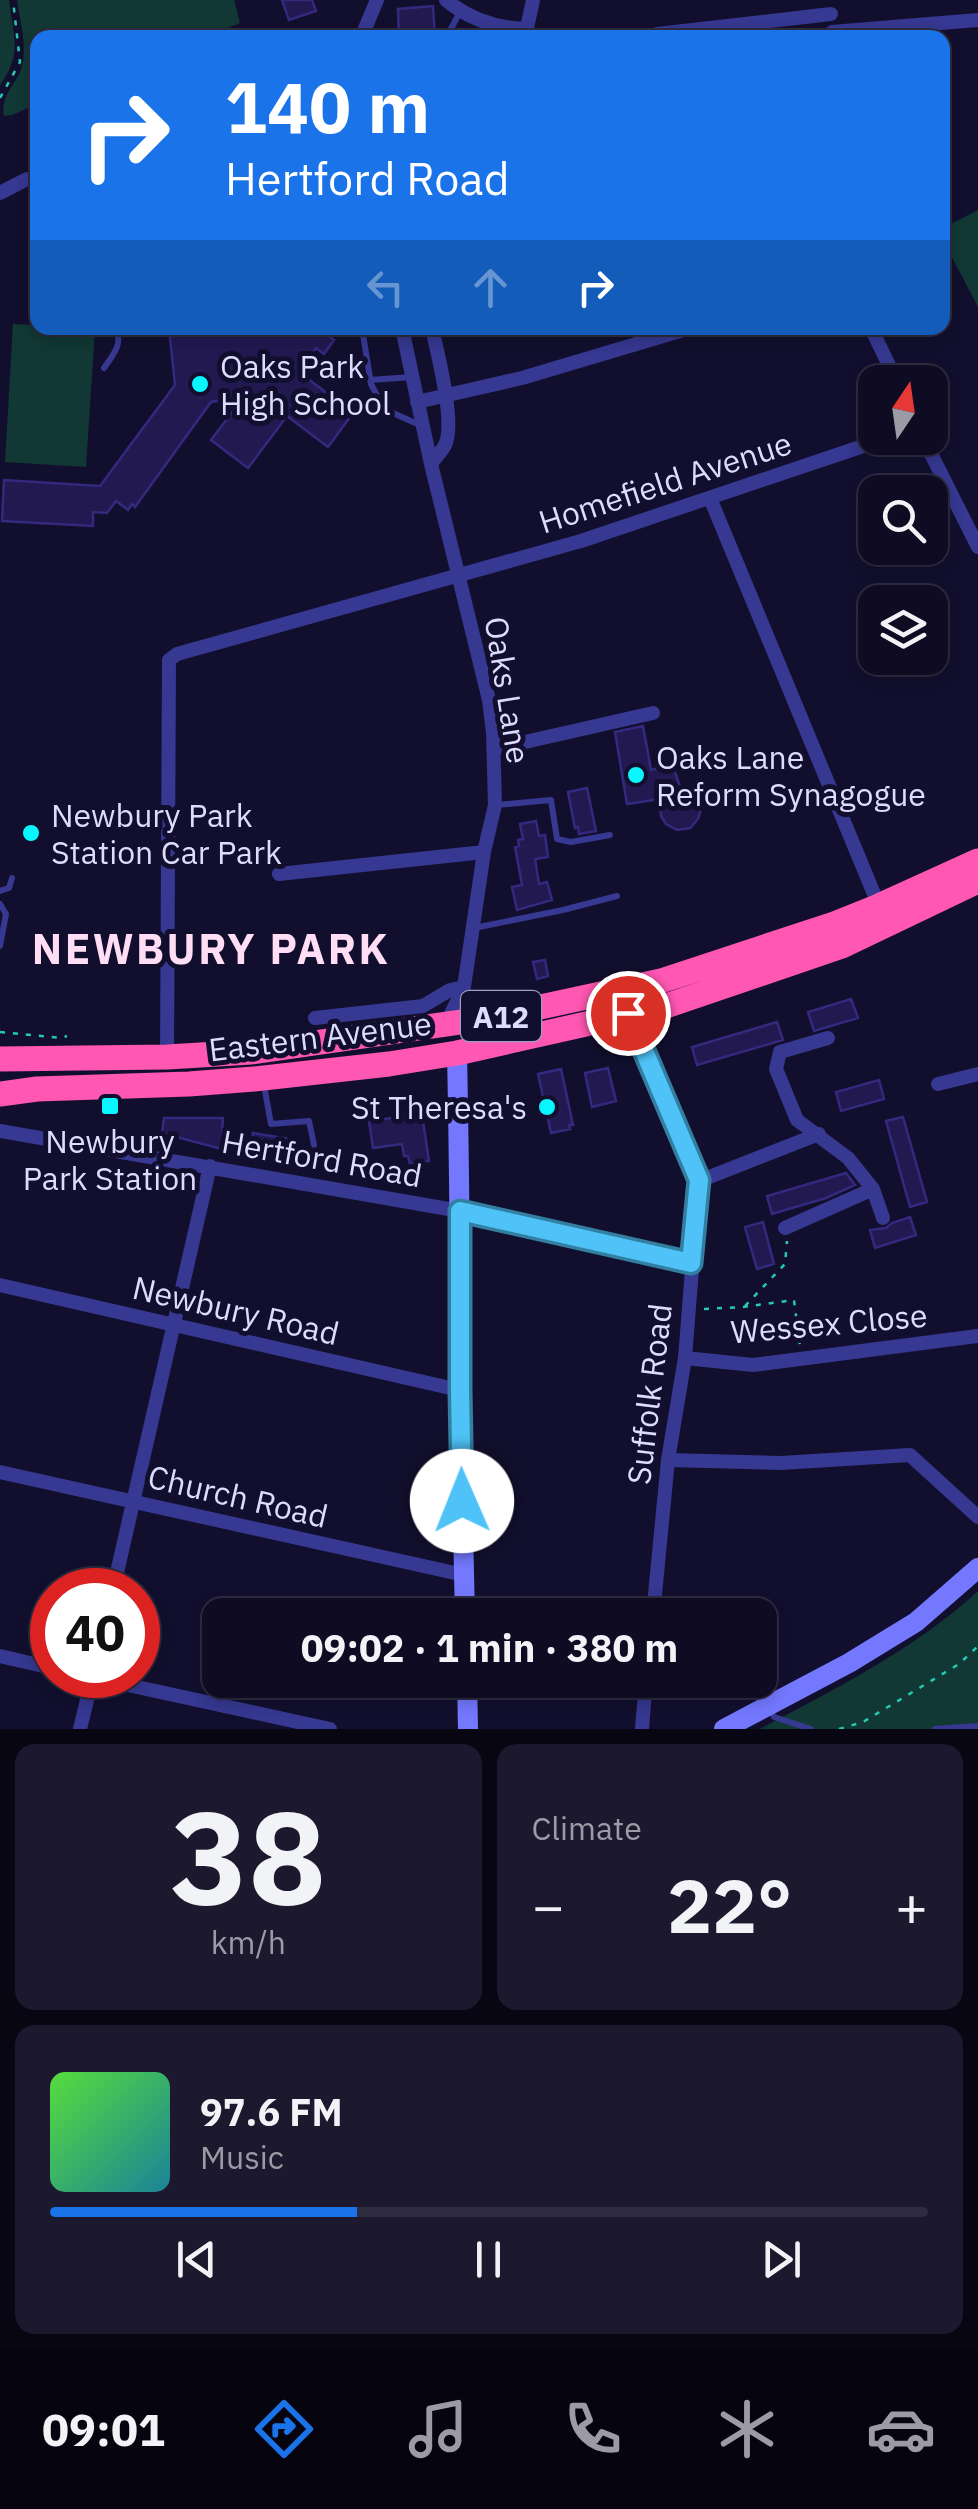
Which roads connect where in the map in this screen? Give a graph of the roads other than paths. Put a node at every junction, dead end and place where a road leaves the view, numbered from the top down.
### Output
1 (377, 0) edge
2 (446, 0) edge
3 (533, 0) edge
4 (830, 7) edge
5 (461, 11) junction
6 (978, 20) edge
7 (364, 30) edge
8 (450, 30) edge
9 (514, 30) edge
10 (526, 30) edge
11 (683, 30) edge
12 (881, 30) edge
13 (30, 178) edge
14 (0, 192) edge
15 (118, 335) edge
16 (363, 335) edge
17 (403, 335) edge
18 (433, 335) edge
19 (666, 335) edge
20 (874, 335) edge
21 (889, 365) edge
22 (104, 368) dead end
23 (412, 376) junction
24 (370, 380) junction
25 (446, 396) junction
26 (418, 402) junction
27 (423, 426) junction
28 (858, 448) edge
29 (932, 455) edge
30 (431, 464) junction
31 (710, 498) junction
32 (978, 547) edge
33 (460, 576) junction
34 (653, 713) dead end
35 (494, 749) junction
36 (495, 805) junction
37 (610, 835) dead end
38 (484, 852) junction
39 (978, 861) edge
40 (280, 874) dead end
41 (12, 878) dead end
42 (978, 882) edge
43 (0, 891) edge
44 (617, 896) dead end
45 (0, 904) edge
46 (879, 906) junction
47 (473, 928) junction
48 (0, 946) edge
49 (464, 987) junction
50 (628, 1013) junction
51 (315, 1018) dead end
52 (489, 1018) junction
53 (446, 1025) junction
54 (828, 1038) dead end
55 (457, 1052) junction
56 (167, 1056) junction
57 (0, 1059) edge
58 (978, 1074) edge
59 (0, 1075) edge
60 (263, 1078) junction
61 (938, 1084) dead end
62 (37, 1088) junction
63 (0, 1094) edge
64 (0, 1131) edge
65 (818, 1134) junction
66 (314, 1145) dead end
67 (210, 1166) junction
68 (699, 1180) junction
69 (873, 1190) junction
70 (460, 1211) junction
71 (884, 1218) dead end
72 (786, 1228) road end
73 (691, 1263) junction
74 (0, 1285) edge
75 (176, 1324) junction
76 (978, 1336) edge
77 (685, 1358) junction
78 (460, 1390) junction
79 (668, 1460) junction
80 (0, 1472) edge
81 (134, 1502) junction
82 (978, 1517) edge
83 (118, 1568) edge
84 (978, 1568) edge
85 (464, 1575) junction
86 (465, 1598) edge
87 (655, 1598) edge
88 (0, 1656) edge
89 (30, 1663) edge
90 (160, 1692) edge
91 (85, 1698) edge
92 (467, 1698) edge
93 (645, 1698) edge
94 (768, 1706) junction
95 (978, 1726) edge
96 (320, 1728) edge
97 (80, 1729) edge
98 (468, 1729) edge
99 (642, 1729) edge
100 (724, 1729) edge
101 (811, 1729) edge
102 (935, 1729) edge

1 - 7 street
2 - 5 street
3 - 10 street
4 - 11 street
5 - 8 lane
5 - 9 street
6 - 12 street
13 - 14 street
15 - 22 lane
16 - 24 lane
17 - 23 street, Oaks Lane
18 - 25 street
19 - 25 street
20 - 21 street
23 - 24 lane
23 - 26 street, Oaks Lane
24 - 27 lane
25 - 26 street
25 - 30 street
26 - 27 street, Oaks Lane
27 - 30 street, Oaks Lane
28 - 31 street, Homefield Avenue
29 - 32 street
30 - 33 street, Oaks Lane
31 - 33 street, Homefield Avenue
31 - 46 street
33 - 35 street, Oaks Lane
33 - 56 street, Homefield Avenue
34 - 35 street
35 - 36 street, Oaks Lane
36 - 37 lane
36 - 38 street, Oaks Lane
38 - 40 street
38 - 47 street, Oaks Lane
39 - 46 highway, Eastern Avenue / A12
41 - 43 lane
42 - 50 highway, Eastern Avenue / A12
44 - 47 lane
45 - 48 lane
46 - 52 highway, Eastern Avenue / A12
47 - 49 street, Oaks Lane
49 - 51 street
49 - 52 street
49 - 53 street, Oaks Lane
50 - 55 highway, Eastern Avenue / A12
50 - 68 street, Suffolk Road
52 - 53 highway, Eastern Avenue / A12
53 - 56 highway, Eastern Avenue / A12
54 - 65 street
55 - 60 highway, Eastern Avenue / A12
55 - 70 street
56 - 57 highway, Eastern Avenue / A12
58 - 61 street
59 - 62 highway
60 - 62 highway, Eastern Avenue / A12
60 - 66 lane
62 - 63 highway, Eastern Avenue / A12
64 - 67 street, Hertford Road
65 - 68 street
65 - 69 street
67 - 70 street, Hertford Road
67 - 75 street
68 - 73 street, Suffolk Road
69 - 71 street
69 - 72 street
70 - 73 street, Hertford Road
70 - 78 street
73 - 77 street, Suffolk Road
74 - 75 street, Newbury Road
75 - 78 street, Newbury Road
75 - 81 street
76 - 77 street, Wessex Close
77 - 79 street, Suffolk Road
78 - 85 street
79 - 82 street
79 - 87 street, Suffolk Road
80 - 81 street, Church Road
81 - 83 street
81 - 85 street, Church Road
84 - 94 street
85 - 86 street
88 - 89 street
90 - 96 street
91 - 97 street
92 - 98 street
93 - 99 street
94 - 100 street
94 - 101 lane
95 - 102 lane

